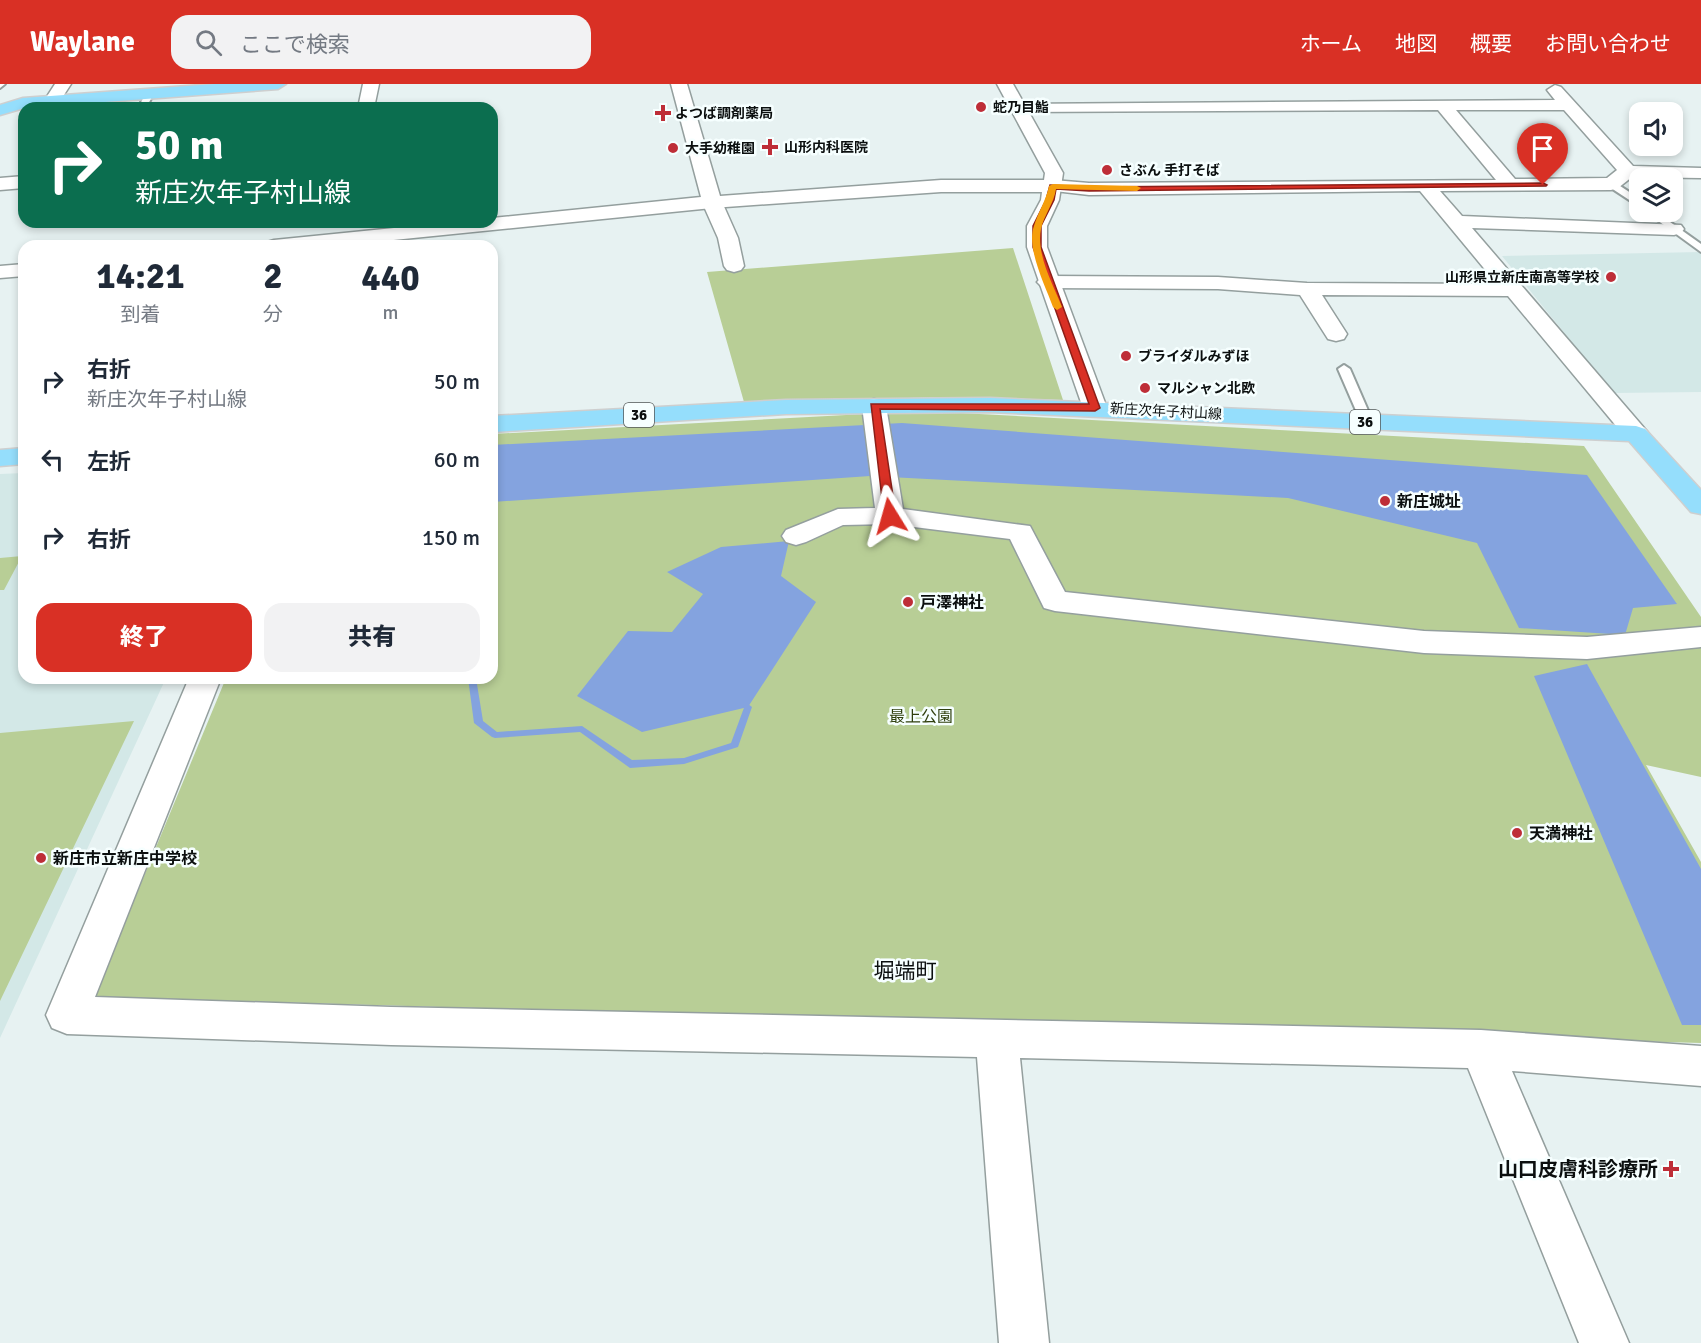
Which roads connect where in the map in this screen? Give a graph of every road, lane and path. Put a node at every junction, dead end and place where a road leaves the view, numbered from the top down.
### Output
1 (63, 84) edge
2 (278, 84) edge
3 (371, 84) edge
4 (679, 84) edge
5 (1005, 84) edge
6 (1550, 84) edge
7 (1371, 91) dead end
8 (150, 93) junction
9 (52, 101) junction
10 (42, 102) edge
11 (145, 102) edge
12 (367, 102) edge
13 (18, 104) edge
14 (0, 105) edge
15 (18, 105) edge
16 (1569, 105) junction
17 (1383, 106) junction
18 (1018, 107) junction
19 (1444, 107) junction
20 (0, 110) edge
21 (1628, 171) junction
22 (1701, 172) edge
23 (18, 182) edge
24 (0, 184) edge
25 (1611, 184) junction
26 (1425, 185) junction
27 (1510, 185) junction
28 (1053, 186) junction
29 (1629, 196) edge
30 (712, 202) junction
31 (1458, 222) junction
32 (1664, 222) edge
33 (498, 226) edge
34 (480, 228) edge
35 (1674, 229) junction
36 (373, 240) edge
37 (1701, 249) edge
38 (734, 266) dead end
39 (18, 270) edge
40 (0, 272) edge
41 (1048, 282) junction
42 (1307, 289) junction
43 (1512, 290) junction
44 (1336, 334) dead end
45 (1344, 369) dead end
46 (874, 406) junction
47 (1095, 408) junction
48 (1367, 422) junction
49 (498, 424) edge
50 (1636, 434) junction
51 (18, 456) edge
52 (0, 458) edge
53 (1701, 506) edge
54 (890, 516) junction
55 (796, 536) dead end
56 (1701, 637) edge
57 (203, 684) edge
58 (997, 1039) junction
59 (1481, 1049) junction
60 (1701, 1066) edge
61 (1024, 1343) edge
62 (1604, 1343) edge

1 - 9 street
2 - 8 main road
3 - 12 street
4 - 30 street
5 - 18 street
6 - 16 street
7 - 17 street
8 - 9 main road
8 - 11 lane
9 - 10 main road
13 - 14 street
15 - 20 main road
16 - 19 street
16 - 21 street
17 - 18 street
17 - 19 street
18 - 28 street
19 - 27 street
21 - 22 street
21 - 25 street
23 - 24 street
25 - 27 street
25 - 29 lane
26 - 27 street
26 - 28 street
26 - 31 street
28 - 30 street
28 - 41 street
30 - 33 street
30 - 38 street
31 - 35 street
31 - 43 street
32 - 35 lane
34 - 36 street
35 - 37 lane
39 - 40 street
41 - 42 street
41 - 47 street
42 - 43 street
42 - 44 street
43 - 50 street
45 - 48 lane
46 - 47 main road, 新庄次年子村山線 / 36
46 - 49 main road, 新庄次年子村山線 / 36
46 - 54 street
47 - 48 main road, 新庄次年子村山線 / 36
48 - 50 main road, 新庄次年子村山線 / 36
50 - 53 main road
51 - 52 main road
54 - 55 street
54 - 56 street
57 - 58 street
58 - 59 street
58 - 61 street
59 - 60 street
59 - 62 street

